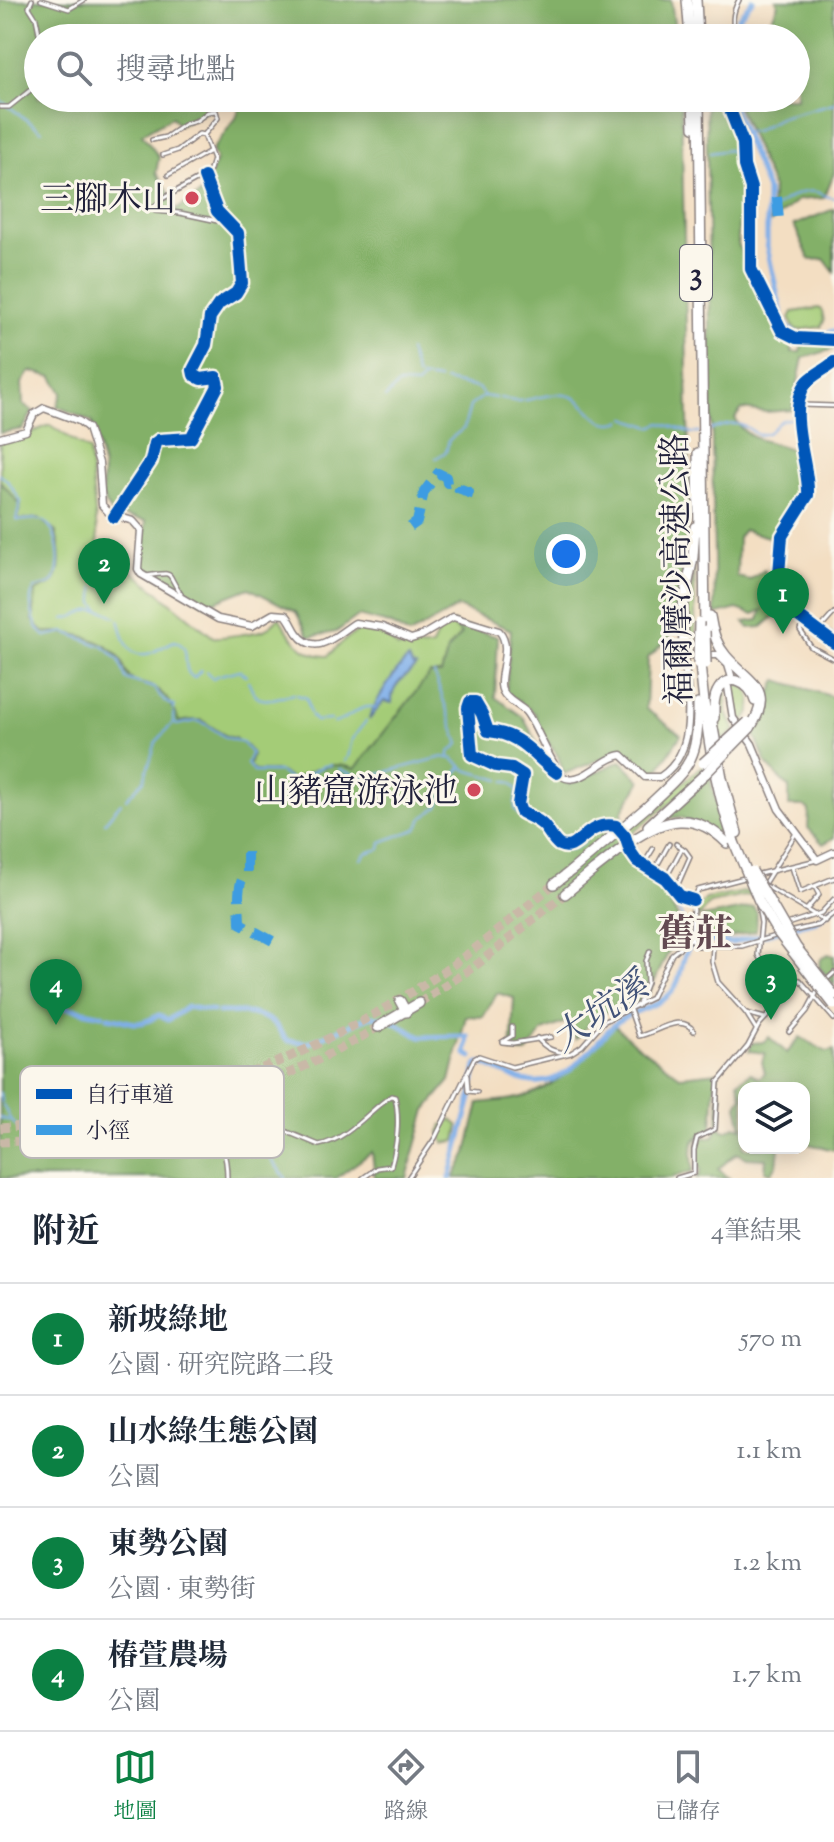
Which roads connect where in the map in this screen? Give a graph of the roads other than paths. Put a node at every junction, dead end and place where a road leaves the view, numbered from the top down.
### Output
1 (32, 0) edge
2 (41, 0) edge
3 (84, 0) edge
4 (687, 0) edge
5 (696, 0) edge
6 (739, 0) edge
7 (37, 24) edge
8 (692, 24) edge
9 (695, 24) edge
10 (733, 24) edge
11 (24, 95) edge
12 (0, 107) edge
13 (208, 112) edge
14 (216, 112) edge
15 (694, 112) edge
16 (699, 112) edge
17 (731, 112) edge
18 (204, 135) junction
19 (152, 140) dead end
20 (210, 151) junction
21 (163, 155) dead end
22 (697, 163) junction
23 (209, 173) junction
24 (168, 175) dead end
25 (204, 177) junction
26 (205, 184) junction
27 (227, 223) junction
28 (834, 340) edge
29 (834, 362) edge
30 (800, 405) junction
31 (834, 406) edge
32 (0, 438) edge
33 (701, 461) junction
34 (698, 480) junction
35 (114, 517) junction
36 (144, 576) junction
37 (186, 600) junction
38 (834, 613) edge
39 (804, 621) junction
40 (706, 628) junction
41 (818, 631) junction
42 (834, 643) edge
43 (684, 655) junction
44 (834, 659) edge
45 (701, 664) junction
46 (733, 673) junction
47 (729, 687) dead end
48 (749, 725) junction
49 (714, 734) junction
50 (704, 768) junction
51 (557, 773) junction
52 (648, 806) junction
53 (796, 833) junction
54 (630, 842) junction
55 (733, 842) junction
56 (669, 844) dead end
57 (676, 844) dead end
58 (682, 847) junction
59 (653, 849) dead end
60 (834, 852) edge
61 (817, 860) junction
62 (792, 867) junction
63 (655, 869) junction
64 (771, 871) junction
65 (667, 876) junction
66 (834, 878) edge
67 (763, 884) junction
68 (815, 887) junction
69 (675, 891) junction
70 (800, 892) junction
71 (834, 899) edge
72 (693, 900) junction
73 (793, 901) junction
74 (807, 909) junction
75 (832, 915) edge
76 (817, 916) junction
77 (825, 921) junction
78 (834, 922) edge
79 (760, 932) junction
80 (693, 941) junction
81 (758, 942) junction
82 (713, 946) junction
83 (650, 951) dead end
84 (834, 973) edge
85 (774, 984) junction
86 (834, 995) edge
87 (814, 996) junction
88 (400, 1001) dead end
89 (419, 1003) tunnel mouth
90 (834, 1005) edge
91 (638, 1006) junction
92 (630, 1011) junction
93 (406, 1012) junction
94 (746, 1013) junction
95 (765, 1018) junction
96 (834, 1019) edge
97 (378, 1027) tunnel mouth
98 (512, 1027) dead end
99 (756, 1029) junction
100 (694, 1031) dead end
101 (789, 1032) dead end
102 (551, 1037) dead end
103 (537, 1038) junction
104 (571, 1053) junction
105 (467, 1072) junction
106 (477, 1092) dead end
107 (284, 1131) edge
108 (226, 1158) edge
109 (227, 1178) edge
110 (363, 1178) edge
111 (408, 1178) edge
112 (677, 1178) edge

1 - 7 street
2 - 3 street
4 - 8 highway
5 - 9 highway
6 - 10 street
11 - 12 street
13 - 19 street
14 - 18 street
15 - 22 highway, 福爾摩沙高速公路 / 3
16 - 22 highway, 福爾摩沙高速公路 / 3
17 - 28 street
18 - 20 street
18 - 21 street
20 - 23 street
20 - 24 street
22 - 33 highway, 福爾摩沙高速公路 / 3
23 - 25 street
23 - 26 street
25 - 26 street
25 - 27 street
26 - 27 street
27 - 35 street
29 - 30 street
30 - 31 street
30 - 39 street
32 - 35 main road
33 - 34 highway, 福爾摩沙高速公路 / 3
33 - 40 highway, 福爾摩沙高速公路 / 3
34 - 40 highway, 福爾摩沙高速公路 / 3
34 - 43 highway
35 - 36 main road
36 - 37 main road
36 - 37 street
37 - 51 main road
38 - 41 street
39 - 41 street
39 - 44 street
40 - 45 highway, bridge
40 - 46 highway
41 - 42 street
43 - 46 main road
43 - 51 main road
45 - 49 highway, 福爾摩沙高速公路
45 - 52 highway
45 - 55 highway, 福爾摩沙高速公路
46 - 48 highway
47 - 53 main road
48 - 49 highway
48 - 50 highway, bridge
49 - 55 highway, 福爾摩沙高速公路
50 - 52 highway
50 - 54 highway
51 - 69 street
52 - 54 highway, bridge
53 - 61 main road
53 - 64 street
54 - 55 highway
55 - 86 highway, 福爾摩沙高速公路, bridge
55 - 90 highway, bridge
56 - 63 street
57 - 58 street
58 - 65 street
58 - 69 street
59 - 63 street
60 - 61 main road
61 - 62 street
62 - 64 street
62 - 70 street
63 - 65 street
64 - 67 street
64 - 72 street
65 - 69 street
66 - 68 street
67 - 73 street
67 - 79 street
68 - 70 street
68 - 74 street
69 - 72 street
70 - 73 street
71 - 76 street
72 - 80 street
73 - 74 street
74 - 76 street
75 - 77 street
75 - 78 street
76 - 77 street
76 - 79 street
77 - 81 street
79 - 81 street
80 - 82 street
80 - 91 street
81 - 82 street
81 - 85 street
82 - 94 street
83 - 91 street
84 - 87 street
85 - 87 street
85 - 95 street
87 - 96 street
87 - 101 street
88 - 93 highway
89 - 93 highway
91 - 92 street
92 - 100 street
92 - 104 street
93 - 97 highway
94 - 95 street
94 - 99 street
95 - 99 street
98 - 103 street
99 - 112 street
102 - 103 street
103 - 104 street
104 - 105 street
105 - 106 street
105 - 111 street
107 - 110 street
108 - 109 street

